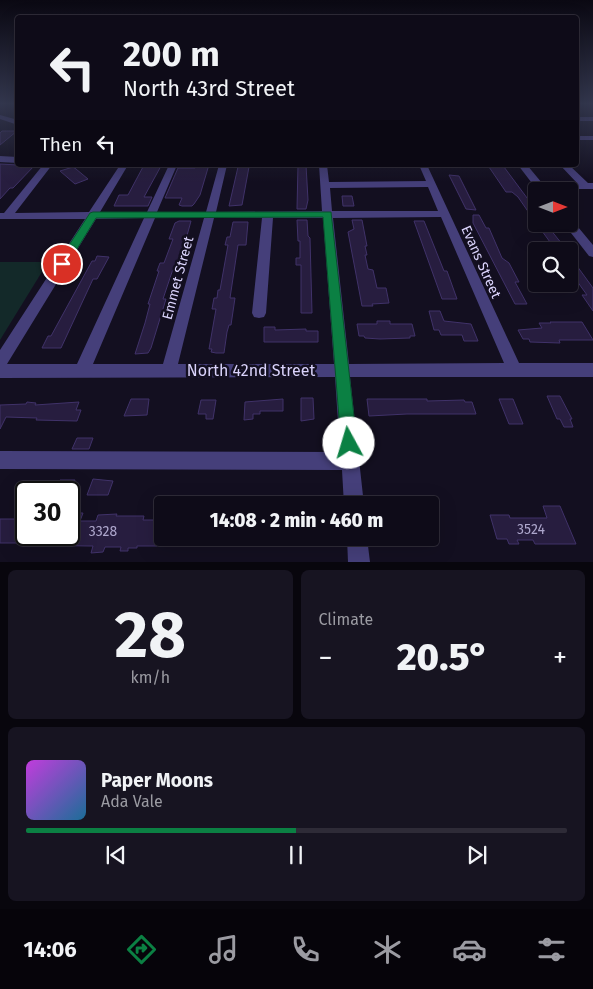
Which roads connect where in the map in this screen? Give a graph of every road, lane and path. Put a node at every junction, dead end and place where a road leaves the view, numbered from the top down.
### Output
1 (579, 138) edge
2 (593, 138) edge
3 (0, 159) edge
4 (15, 160) edge
5 (46, 167) edge
6 (123, 167) edge
7 (172, 167) edge
8 (222, 167) edge
9 (323, 167) edge
10 (424, 167) edge
11 (524, 167) edge
12 (566, 167) edge
13 (535, 182) edge
14 (431, 184) junction
15 (325, 185) junction
16 (589, 186) edge
17 (210, 214) junction
18 (268, 214) junction
19 (328, 214) junction
20 (444, 214) junction
21 (93, 215) junction
22 (151, 215) junction
23 (4, 216) edge
24 (576, 232) edge
25 (593, 253) edge
26 (259, 313) dead end
27 (0, 363) edge
28 (169, 370) junction
29 (342, 370) junction
30 (514, 370) junction
31 (593, 370) edge
32 (0, 371) edge
33 (82, 371) junction
34 (0, 460) edge
35 (350, 461) junction
36 (353, 496) edge
37 (358, 546) edge
38 (359, 562) edge

1 - 2 street
3 - 4 street
5 - 23 street
6 - 21 street
7 - 22 street
8 - 17 street, Emmet Street
9 - 15 street
10 - 14 street, Evans Street
11 - 13 street
12 - 16 street
14 - 15 street
14 - 20 street, Evans Street
15 - 19 street
17 - 18 street
17 - 22 street
17 - 28 street, Emmet Street
18 - 19 street
18 - 26 street
19 - 20 street
19 - 29 street
20 - 30 street, Evans Street
21 - 22 street
21 - 23 street
21 - 27 street
22 - 33 street
24 - 25 street
28 - 29 street, North 42nd Street
28 - 33 street, North 42nd Street
29 - 30 street, North 42nd Street
29 - 35 street
30 - 31 street, North 42nd Street
32 - 33 street, North 42nd Street
34 - 35 street
35 - 36 street
37 - 38 street

